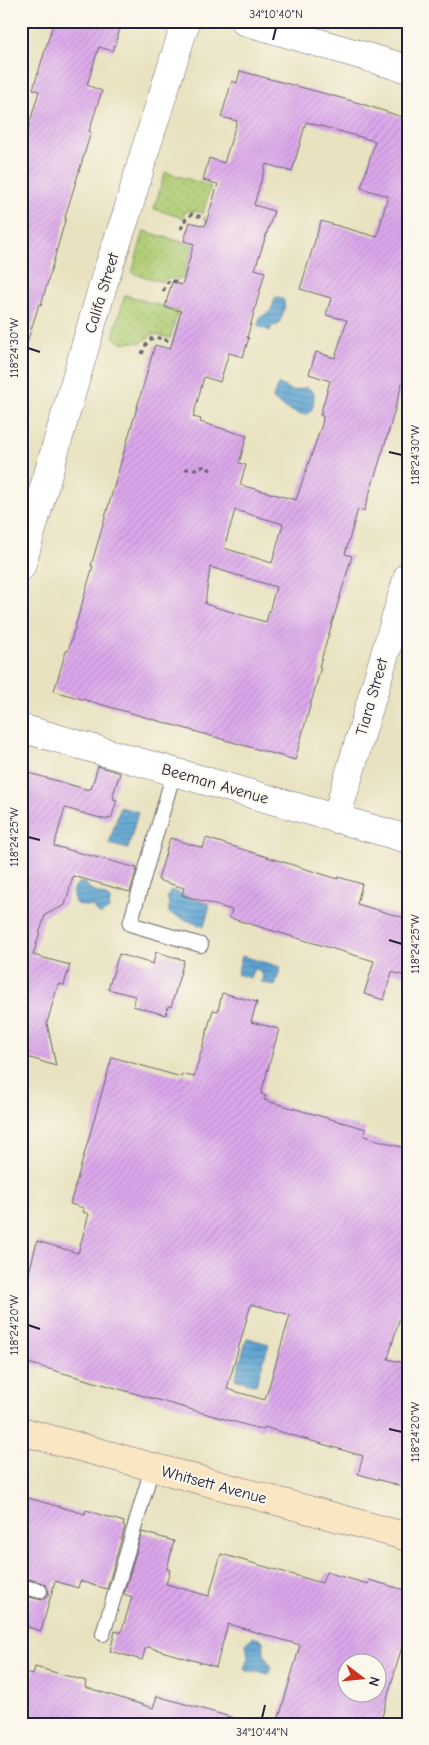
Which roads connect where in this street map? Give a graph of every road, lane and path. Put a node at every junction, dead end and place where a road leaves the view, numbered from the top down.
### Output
1 (186, 21) edge
2 (244, 21) edge
3 (408, 70) edge
4 (205, 218) dead end
5 (181, 229) dead end
6 (179, 282) dead end
7 (163, 291) dead end
8 (169, 341) dead end
9 (142, 354) dead end
10 (185, 469) dead end
11 (212, 472) dead end
12 (21, 567) edge
13 (408, 576) edge
14 (21, 728) edge
15 (174, 772) junction
16 (336, 819) junction
17 (408, 839) edge
18 (201, 945) dead end
19 (21, 1431) edge
20 (152, 1468) junction
21 (408, 1537) edge
22 (21, 1586) edge
23 (40, 1591) dead end
24 (103, 1634) dead end

1 - 12 street, Califa Street
2 - 3 street
4 - 5 path
6 - 7 path
8 - 9 path
10 - 11 path
13 - 16 street, Tiara Street
14 - 15 street, Beeman Avenue
15 - 16 street, Beeman Avenue
15 - 18 lane
16 - 17 street, Beeman Avenue
19 - 20 main road, Whitsett Avenue
20 - 21 main road, Whitsett Avenue
20 - 24 lane
22 - 23 lane

